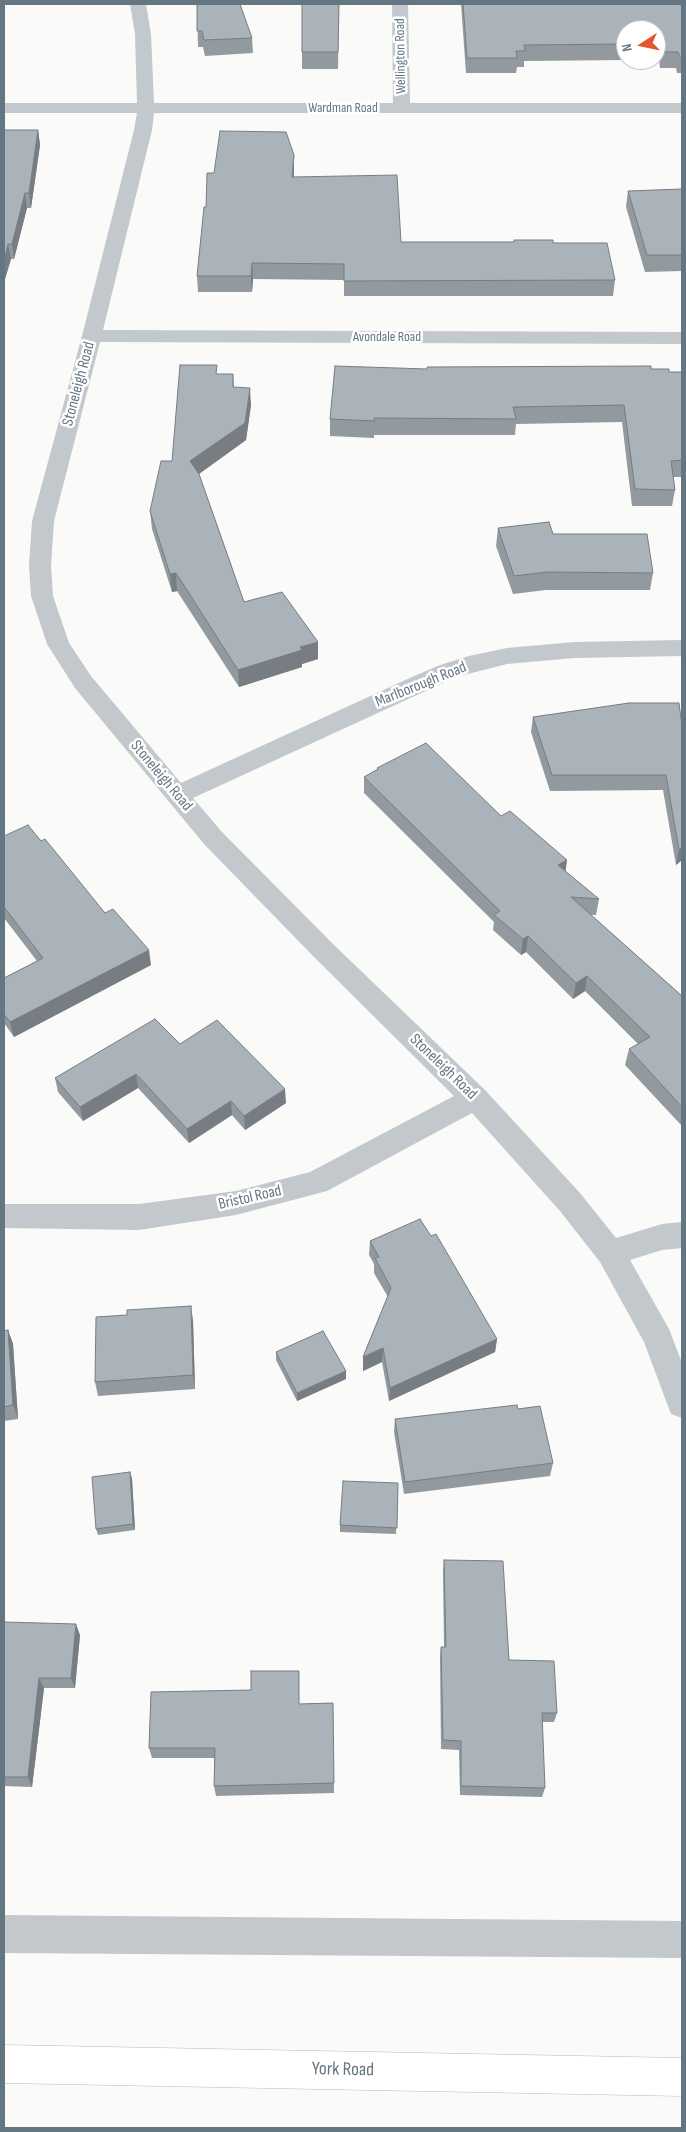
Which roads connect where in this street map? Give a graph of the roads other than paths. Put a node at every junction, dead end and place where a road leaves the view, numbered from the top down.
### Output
1 (138, 4) edge
2 (400, 4) edge
3 (4, 108) edge
4 (146, 108) junction
5 (402, 108) junction
6 (682, 108) edge
7 (92, 336) junction
8 (682, 338) edge
9 (682, 648) edge
10 (177, 795) junction
11 (475, 1098) junction
12 (4, 1216) edge
13 (682, 1235) edge
14 (610, 1253) junction
15 (682, 1404) edge
16 (4, 1934) edge
17 (682, 1940) edge
18 (4, 2064) edge
19 (682, 2077) edge

1 - 4 street, Stoneleigh Road
2 - 5 street, Wellington Road
3 - 4 street, Wardman Road
4 - 5 street, Wardman Road
4 - 7 street, Stoneleigh Road
5 - 6 street, Wardman Road
7 - 8 street, Avondale Road
7 - 10 street, Stoneleigh Road
9 - 10 street, Marlborough Road
10 - 11 street, Stoneleigh Road
11 - 12 street, Bristol Road
11 - 14 street, Stoneleigh Road
13 - 14 street
14 - 15 street, Stoneleigh Road
16 - 17 street
18 - 19 main road, York Road

